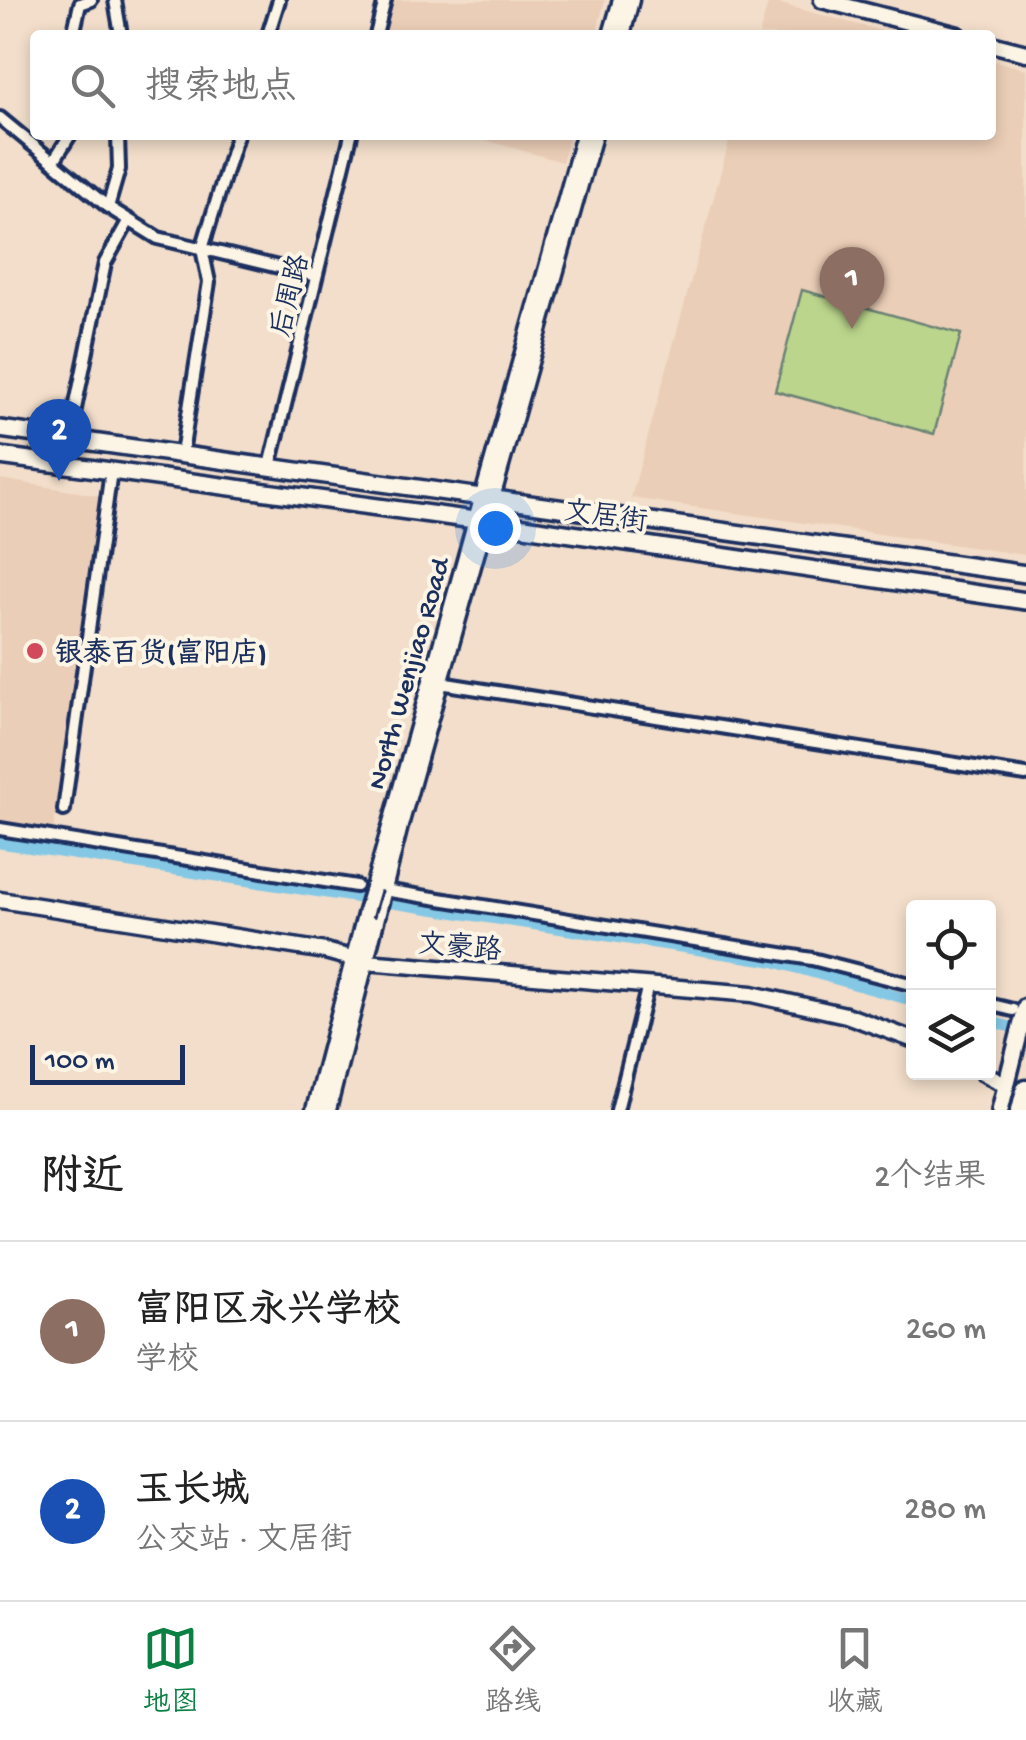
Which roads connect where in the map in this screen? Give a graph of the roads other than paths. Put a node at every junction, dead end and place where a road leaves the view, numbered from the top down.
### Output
1 (91, 0) edge
2 (115, 0) edge
3 (279, 0) edge
4 (384, 0) edge
5 (621, 0) edge
6 (632, 0) edge
7 (822, 0) edge
8 (74, 30) edge
9 (120, 30) edge
10 (270, 30) edge
11 (377, 30) edge
12 (613, 30) edge
13 (623, 30) edge
14 (939, 30) edge
15 (996, 45) edge
16 (1026, 52) edge
17 (0, 118) edge
18 (67, 140) edge
19 (118, 140) edge
20 (235, 140) edge
21 (350, 140) edge
22 (583, 140) edge
23 (593, 140) edge
24 (53, 162) junction
25 (108, 207) junction
26 (129, 220) junction
27 (202, 249) junction
28 (316, 276) junction
29 (0, 429) edge
30 (69, 438) junction
31 (182, 453) junction
32 (0, 456) edge
33 (270, 466) junction
34 (111, 471) junction
35 (488, 498) junction
36 (481, 522) junction
37 (1026, 574) edge
38 (1026, 601) edge
39 (440, 683) junction
40 (1026, 775) edge
41 (64, 810) dead end
42 (0, 829) edge
43 (356, 886) dead end
44 (0, 890) edge
45 (382, 890) junction
46 (0, 900) edge
47 (361, 956) junction
48 (906, 982) edge
49 (648, 985) junction
50 (996, 1005) edge
51 (1021, 1010) edge
52 (906, 1037) edge
53 (996, 1080) edge
54 (1006, 1085) junction
55 (1026, 1090) edge
56 (314, 1110) edge
57 (328, 1110) edge
58 (617, 1110) edge
59 (1000, 1110) edge
60 (1021, 1110) edge

1 - 8 street
2 - 9 street
3 - 10 street
4 - 11 street
5 - 12 street
6 - 13 street
7 - 14 street
15 - 16 street
17 - 24 street
18 - 24 street
19 - 25 street
20 - 27 street
21 - 28 street, 后周路
22 - 35 street, North Wenjiao Road
23 - 35 street, North Wenjiao Road
24 - 25 street
25 - 26 street
26 - 27 street
26 - 30 street
27 - 28 street
27 - 31 street
28 - 33 street, 后周路
29 - 30 main road, 文居街
30 - 31 main road, 文居街
31 - 33 main road, 文居街
32 - 34 main road, 文居街
33 - 35 main road, 文居街
34 - 36 main road, 文居街
34 - 41 street
35 - 36 street, North Wenjiao Road
35 - 37 main road, 文居街
36 - 38 main road, 文居街
36 - 39 street, North Wenjiao Road
36 - 45 street, North Wenjiao Road
39 - 40 street
39 - 45 street, North Wenjiao Road
42 - 43 street
44 - 47 street, 文豪路
45 - 47 street, North Wenjiao Road, bridge
45 - 48 street
46 - 47 street, 文豪路
47 - 49 street, 文豪路
47 - 56 street, North Wenjiao Road
47 - 57 street, North Wenjiao Road
49 - 52 street, 文豪路
49 - 58 street
50 - 51 street
51 - 54 main road
53 - 54 street
54 - 59 main road
55 - 60 main road

